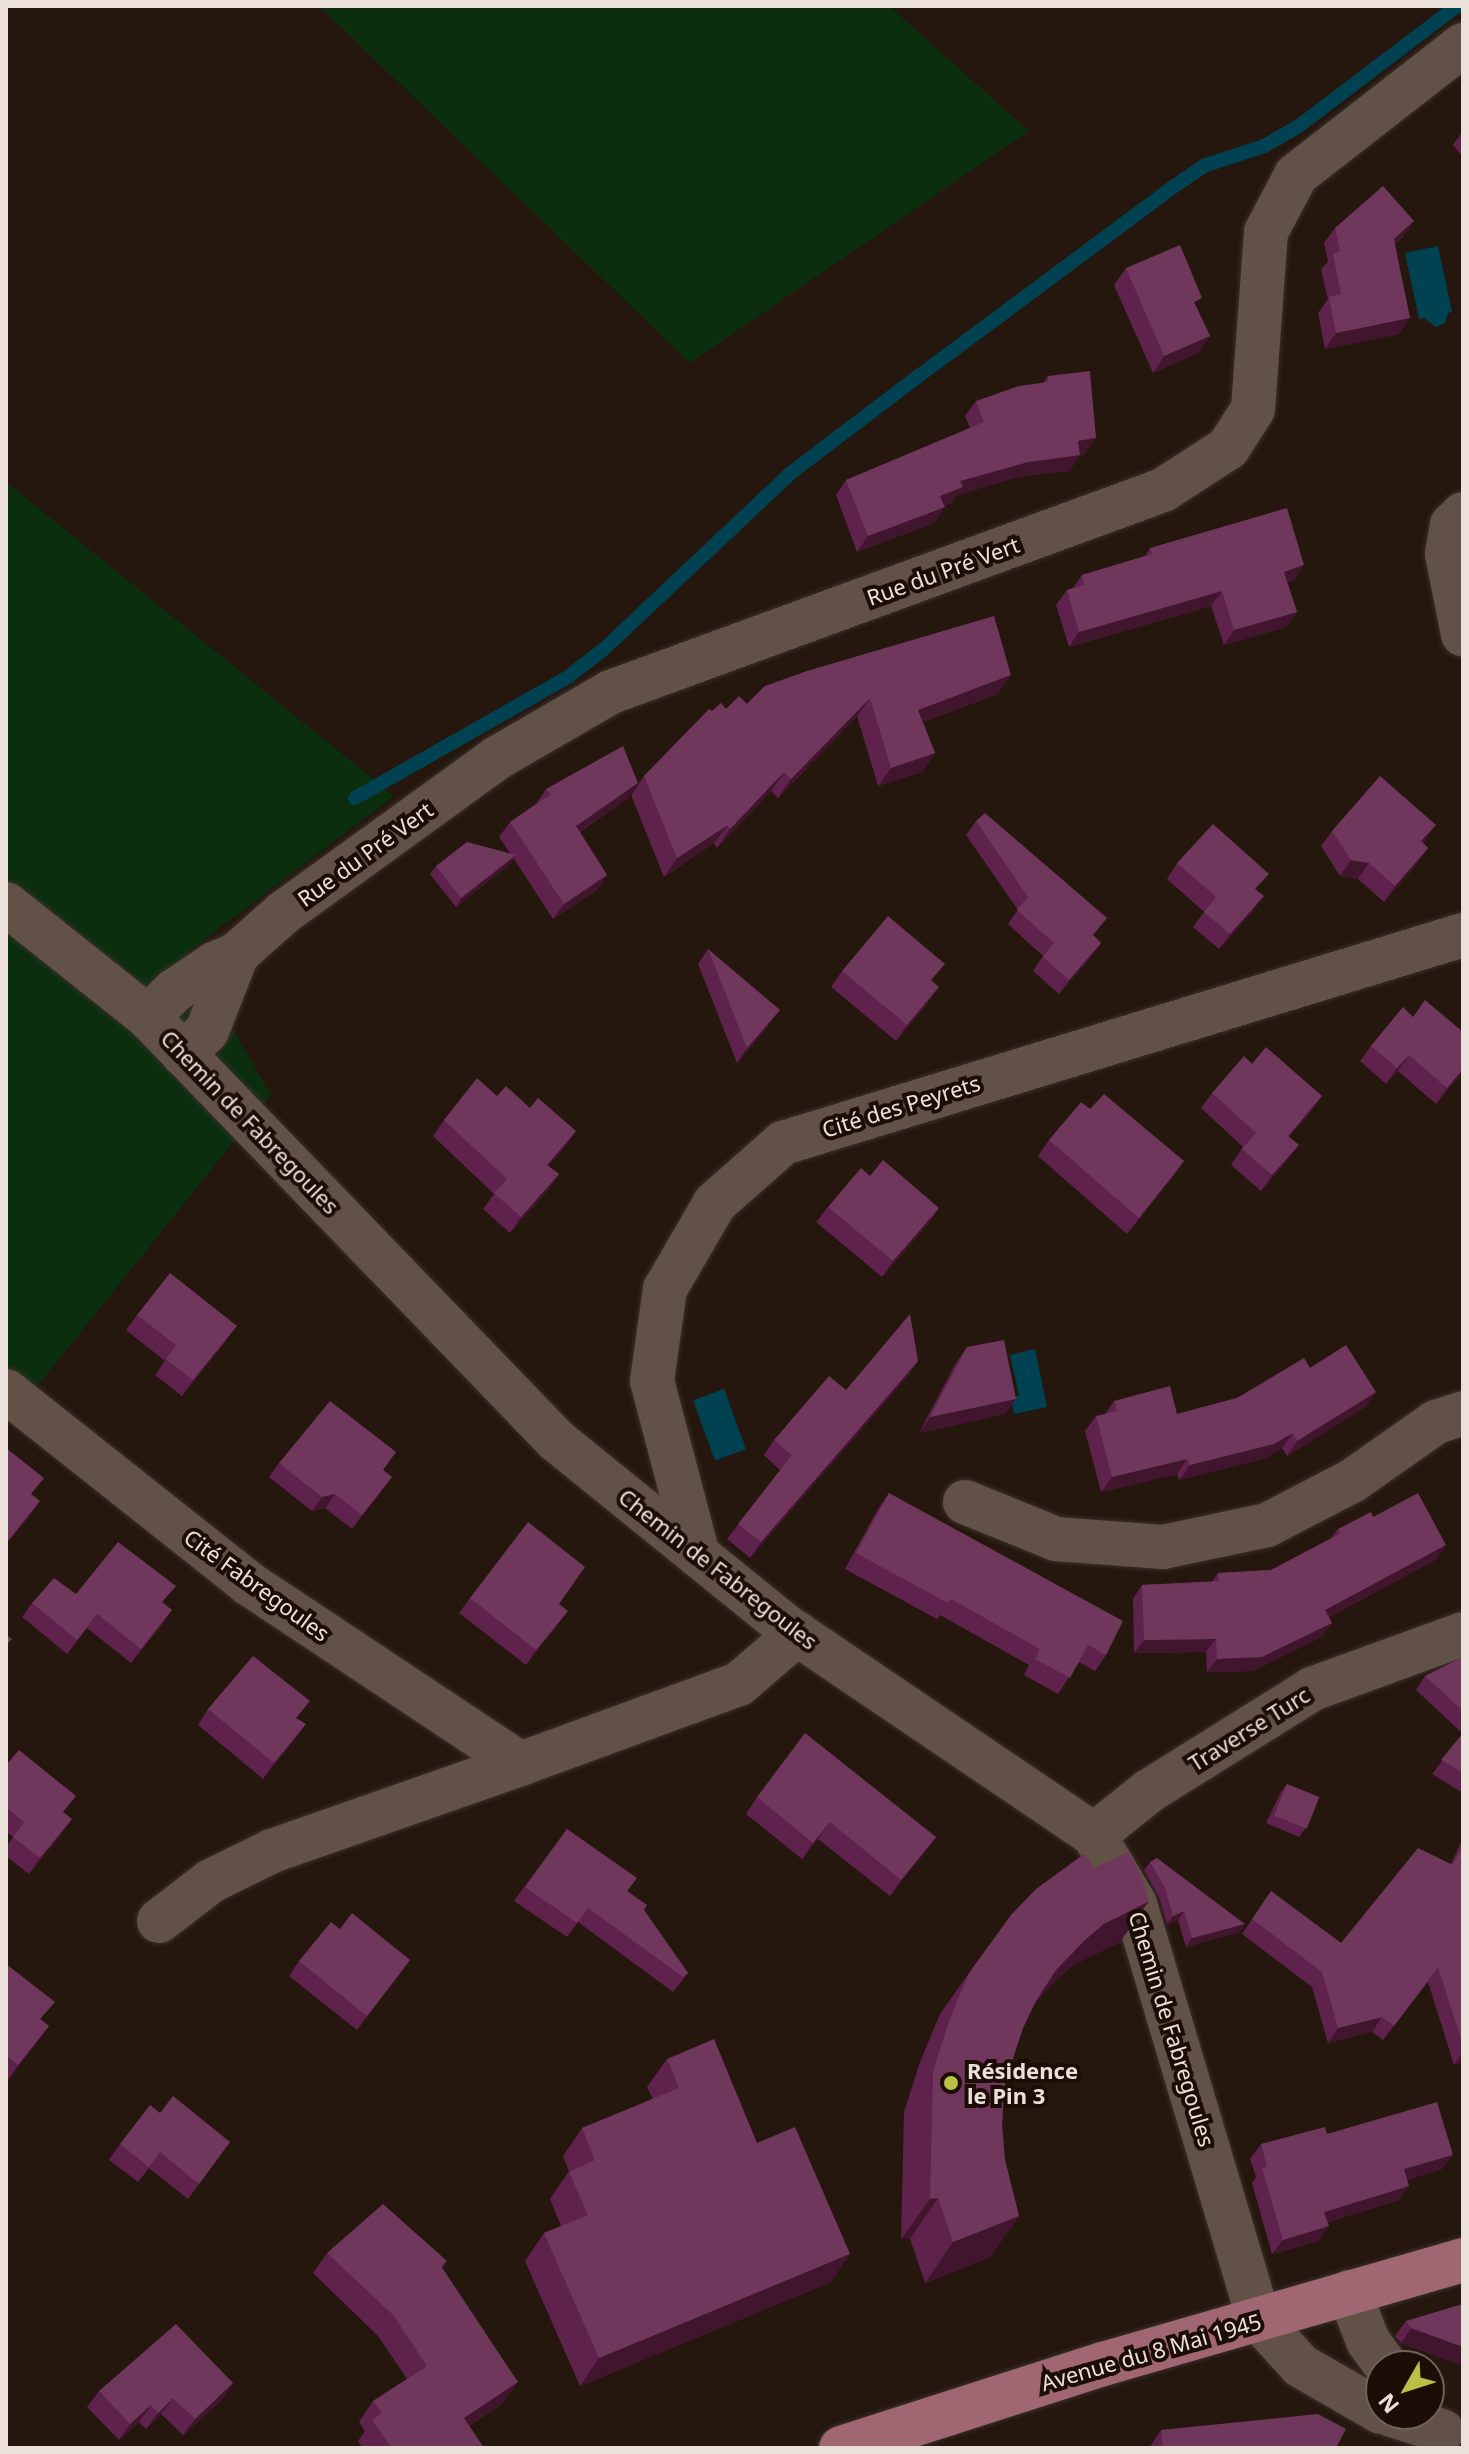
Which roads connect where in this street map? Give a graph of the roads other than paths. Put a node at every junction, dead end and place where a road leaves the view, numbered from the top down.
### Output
1 (1463, 45) edge
2 (1463, 514) edge
3 (1463, 634) edge
4 (6, 904) edge
5 (1463, 935) edge
6 (237, 954) junction
7 (148, 1017) junction
8 (183, 1054) junction
9 (6, 1391) edge
10 (1463, 1413) edge
11 (965, 1502) dead end
12 (698, 1555) junction
13 (797, 1634) junction
14 (1463, 1634) edge
15 (520, 1764) junction
16 (1094, 1835) junction
17 (159, 1921) dead end
18 (1463, 2260) edge
19 (1349, 2292) junction
20 (1259, 2320) junction
21 (1374, 2350) edge
22 (1365, 2403) edge
23 (841, 2448) edge

1 - 6 street, Rue du Pré Vert
2 - 3 street
4 - 7 street, Chemin de Fabregoules
5 - 12 street, Cité des Peyrets
6 - 7 street, Rue du Pré Vert
6 - 8 street, Rue du Pré Vert
7 - 8 street, Chemin de Fabregoules
8 - 12 street, Chemin de Fabregoules
9 - 15 street, Cité Fabregoules
10 - 11 street
12 - 13 street, Chemin de Fabregoules
13 - 15 street
13 - 16 street, Chemin de Fabregoules
14 - 16 street, Traverse Turc
15 - 17 street
16 - 20 street, Chemin de Fabregoules
18 - 19 main road, Avenue du 8 Mai 1945
19 - 20 main road, Avenue du 8 Mai 1945
19 - 21 street
20 - 22 street
20 - 23 main road, Avenue du 8 Mai 1945

